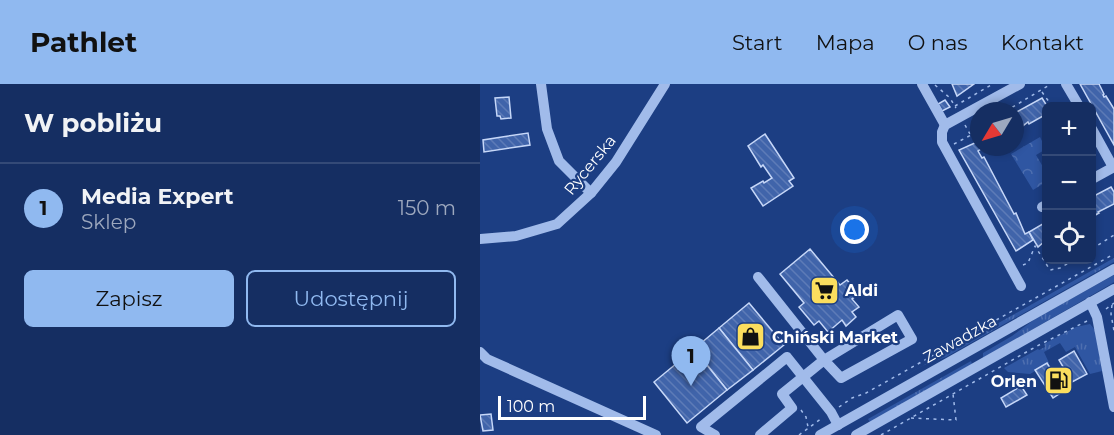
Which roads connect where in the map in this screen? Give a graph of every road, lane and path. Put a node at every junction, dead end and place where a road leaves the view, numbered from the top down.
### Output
1 (541, 84) edge
2 (665, 84) edge
3 (922, 84) edge
4 (993, 84) edge
5 (1020, 84) edge
6 (1051, 84) edge
7 (1066, 84) edge
8 (1041, 91) junction
9 (1022, 102) edge
10 (1049, 102) edge
11 (1077, 102) edge
12 (955, 106) dead end
13 (945, 124) junction
14 (1096, 136) edge
15 (1114, 167) edge
16 (1096, 177) edge
17 (591, 193) junction
18 (1114, 236) edge
19 (480, 239) edge
20 (1096, 247) edge
21 (1114, 254) edge
22 (1042, 257) edge
23 (1028, 262) dead end
24 (1046, 264) edge
25 (1067, 264) edge
26 (1114, 268) edge
27 (758, 277) dead end
28 (1021, 286) dead end
29 (1114, 289) edge
30 (1090, 302) junction
31 (1113, 303) edge
32 (1098, 317) junction
33 (1114, 331) edge
34 (480, 352) edge
35 (824, 360) junction
36 (803, 376) junction
37 (1112, 386) edge
38 (953, 394) junction
39 (1114, 407) edge
40 (831, 412) junction
41 (911, 418) junction
42 (838, 425) junction
43 (656, 435) edge
44 (715, 435) edge
45 (760, 435) edge
46 (799, 435) edge
47 (820, 435) edge
48 (856, 435) edge
49 (881, 435) edge

1 - 17 street
2 - 17 street, Rycerska
3 - 13 street
4 - 12 path
5 - 13 street
6 - 8 path
7 - 11 street
8 - 9 path
8 - 10 path
13 - 28 street
14 - 15 street
15 - 16 street
17 - 19 street, Rycerska
18 - 20 path
21 - 40 path
22 - 23 path
24 - 25 path
26 - 42 street, Zawadzka
27 - 35 street
29 - 30 street, Zawadzka
30 - 32 street
30 - 48 street, Zawadzka
31 - 32 path
31 - 33 path
32 - 37 street
32 - 38 path
34 - 43 street
35 - 35 street
35 - 36 street
36 - 40 street
36 - 44 street
36 - 45 street
37 - 39 street
38 - 41 path
38 - 41 path
40 - 42 street
40 - 46 path
41 - 49 path
42 - 47 street, Zawadzka

